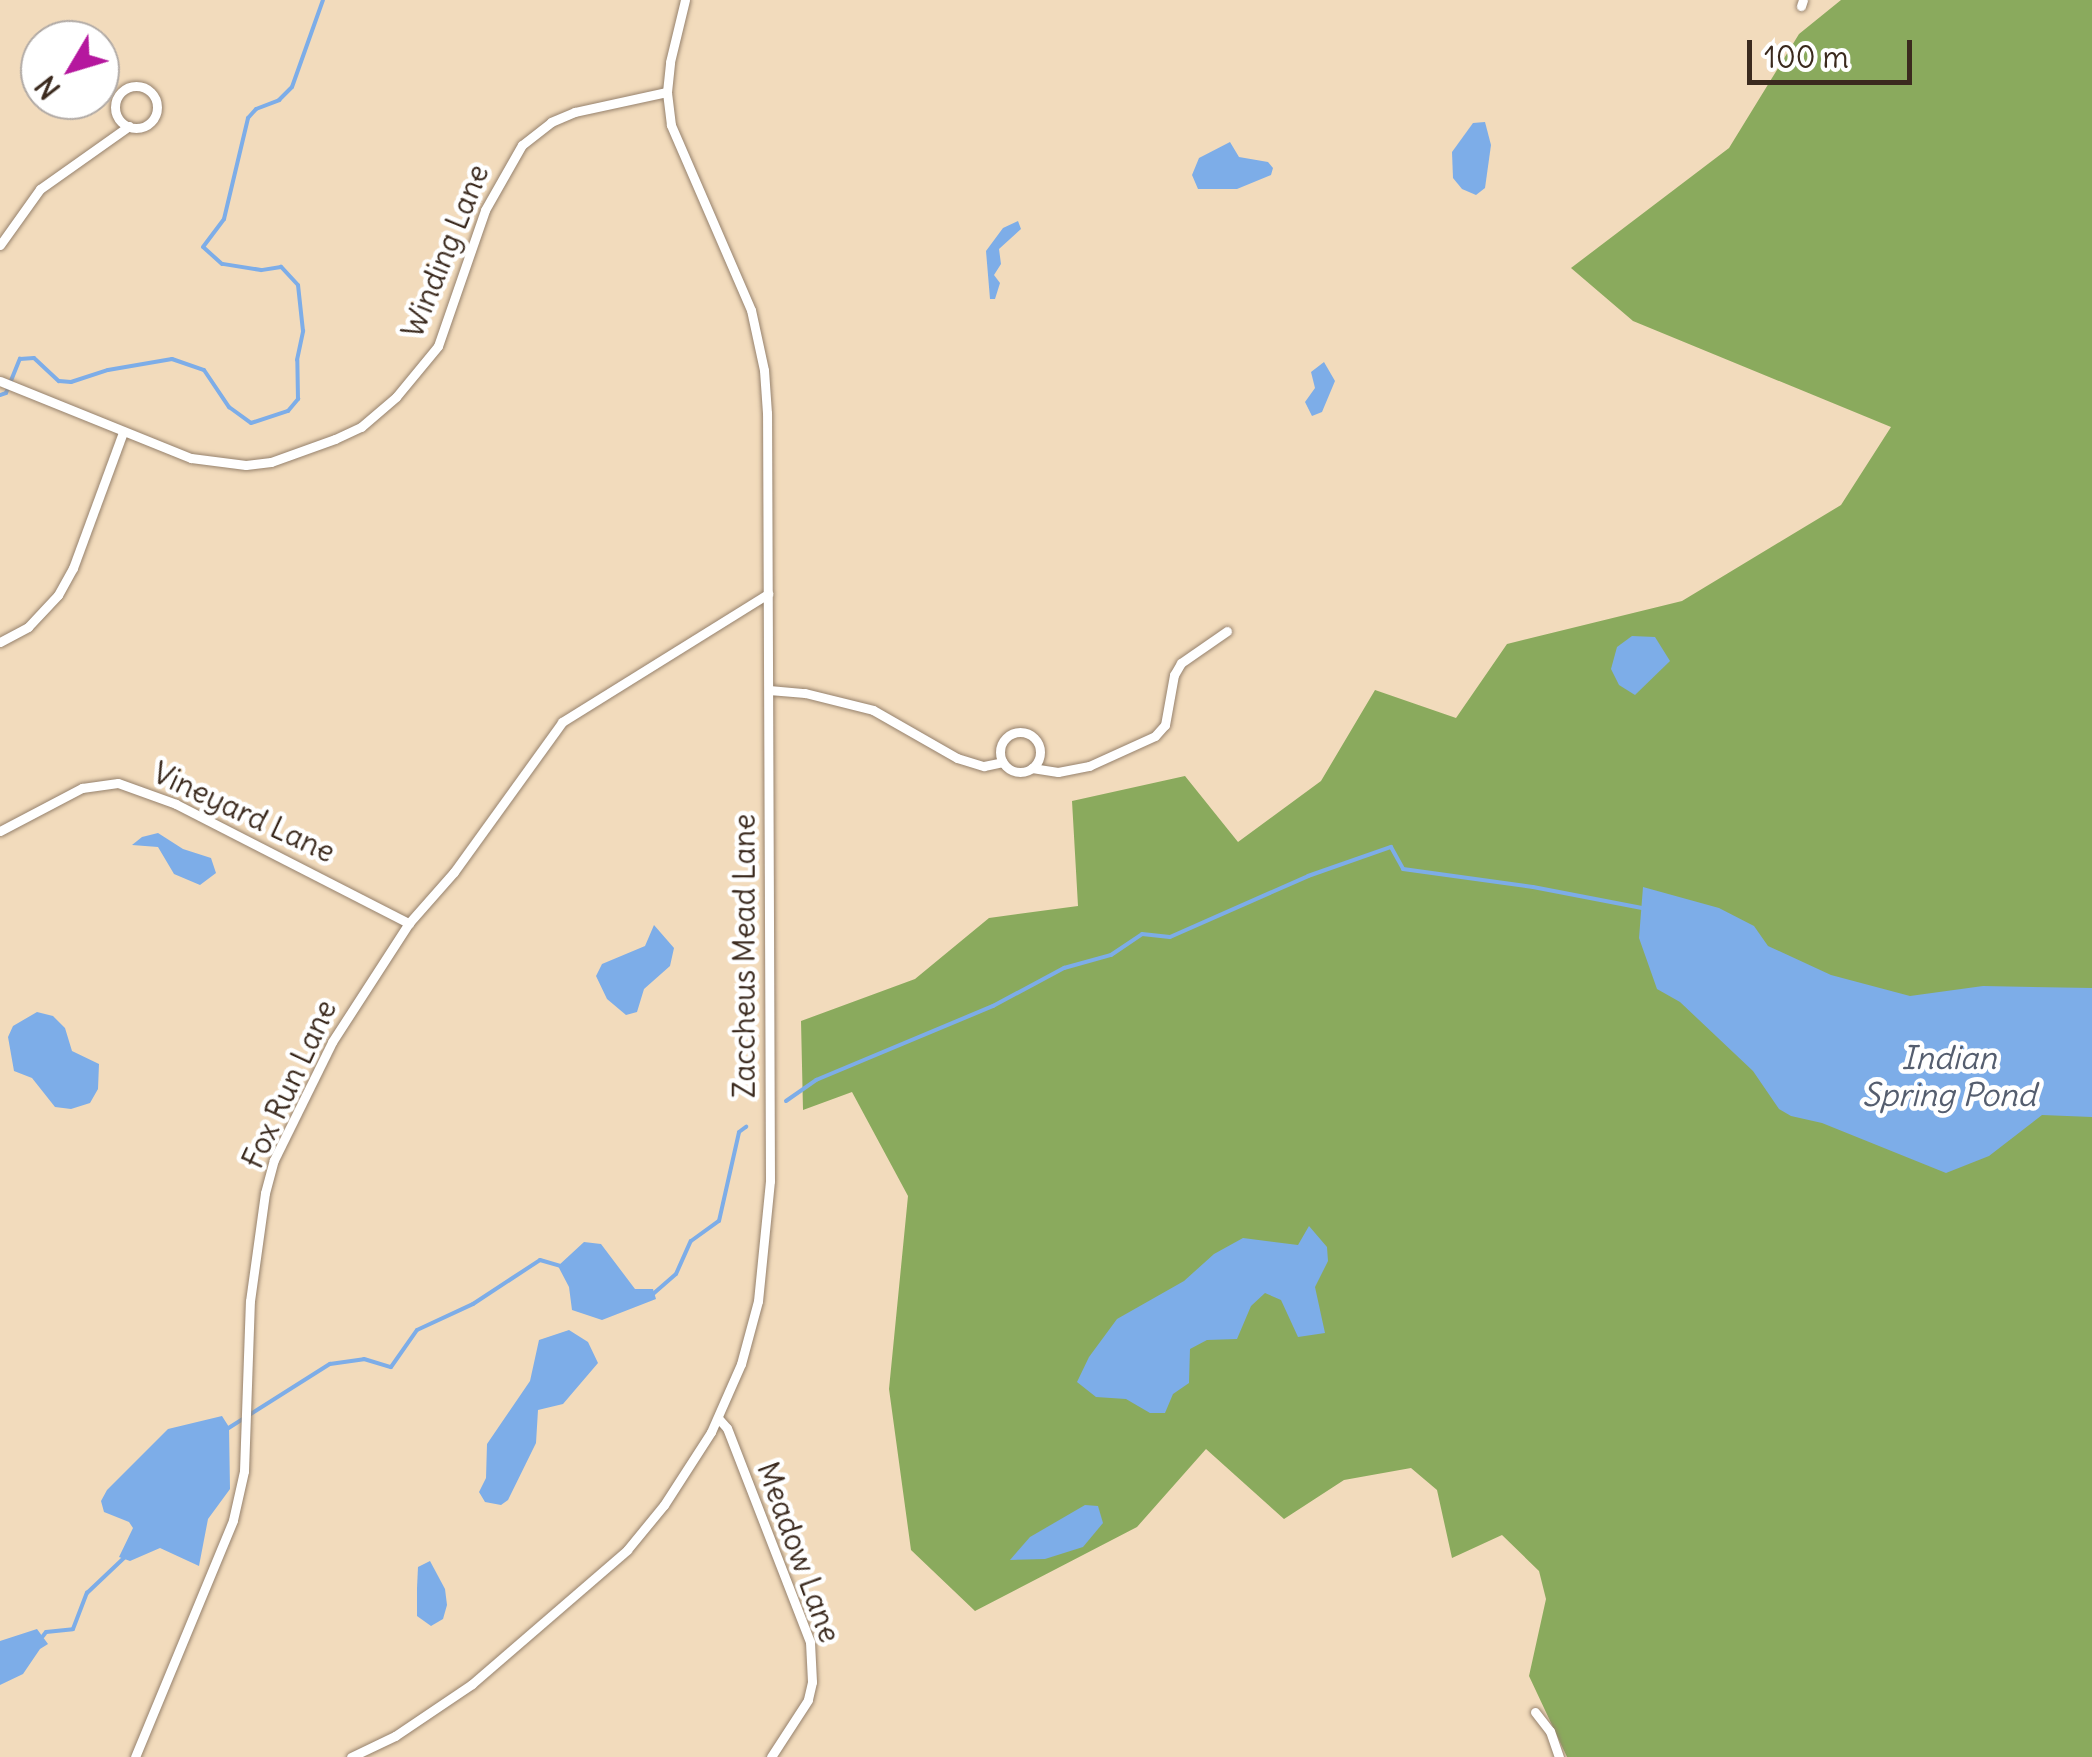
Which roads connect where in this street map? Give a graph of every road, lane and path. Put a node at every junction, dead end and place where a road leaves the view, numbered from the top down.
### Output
1 (685, 0) edge
2 (667, 92) junction
3 (129, 126) junction
4 (0, 245) edge
5 (0, 381) edge
6 (124, 432) junction
7 (768, 594) junction
8 (1227, 631) dead end
9 (0, 642) edge
10 (769, 690) junction
11 (1002, 762) junction
12 (1032, 768) junction
13 (0, 832) edge
14 (409, 923) junction
15 (718, 1418) junction
16 (1535, 1712) dead end
17 (135, 1757) edge
18 (352, 1757) edge
19 (772, 1757) edge
20 (1559, 1757) edge

1 - 2 street, Zaccheus Mead Lane
2 - 6 street, Winding Lane
2 - 7 street, Zaccheus Mead Lane
3 - 3 street
3 - 4 street
5 - 6 street, Winding Lane
6 - 9 street
7 - 10 street, Zaccheus Mead Lane
7 - 14 street, Fox Run Lane
8 - 12 street
10 - 11 street
10 - 15 street, Zaccheus Mead Lane
11 - 12 street
11 - 12 street
13 - 14 street, Vineyard Lane
14 - 17 street, Fox Run Lane
15 - 18 street, Zaccheus Mead Lane
15 - 19 street, Meadow Lane
16 - 20 street

